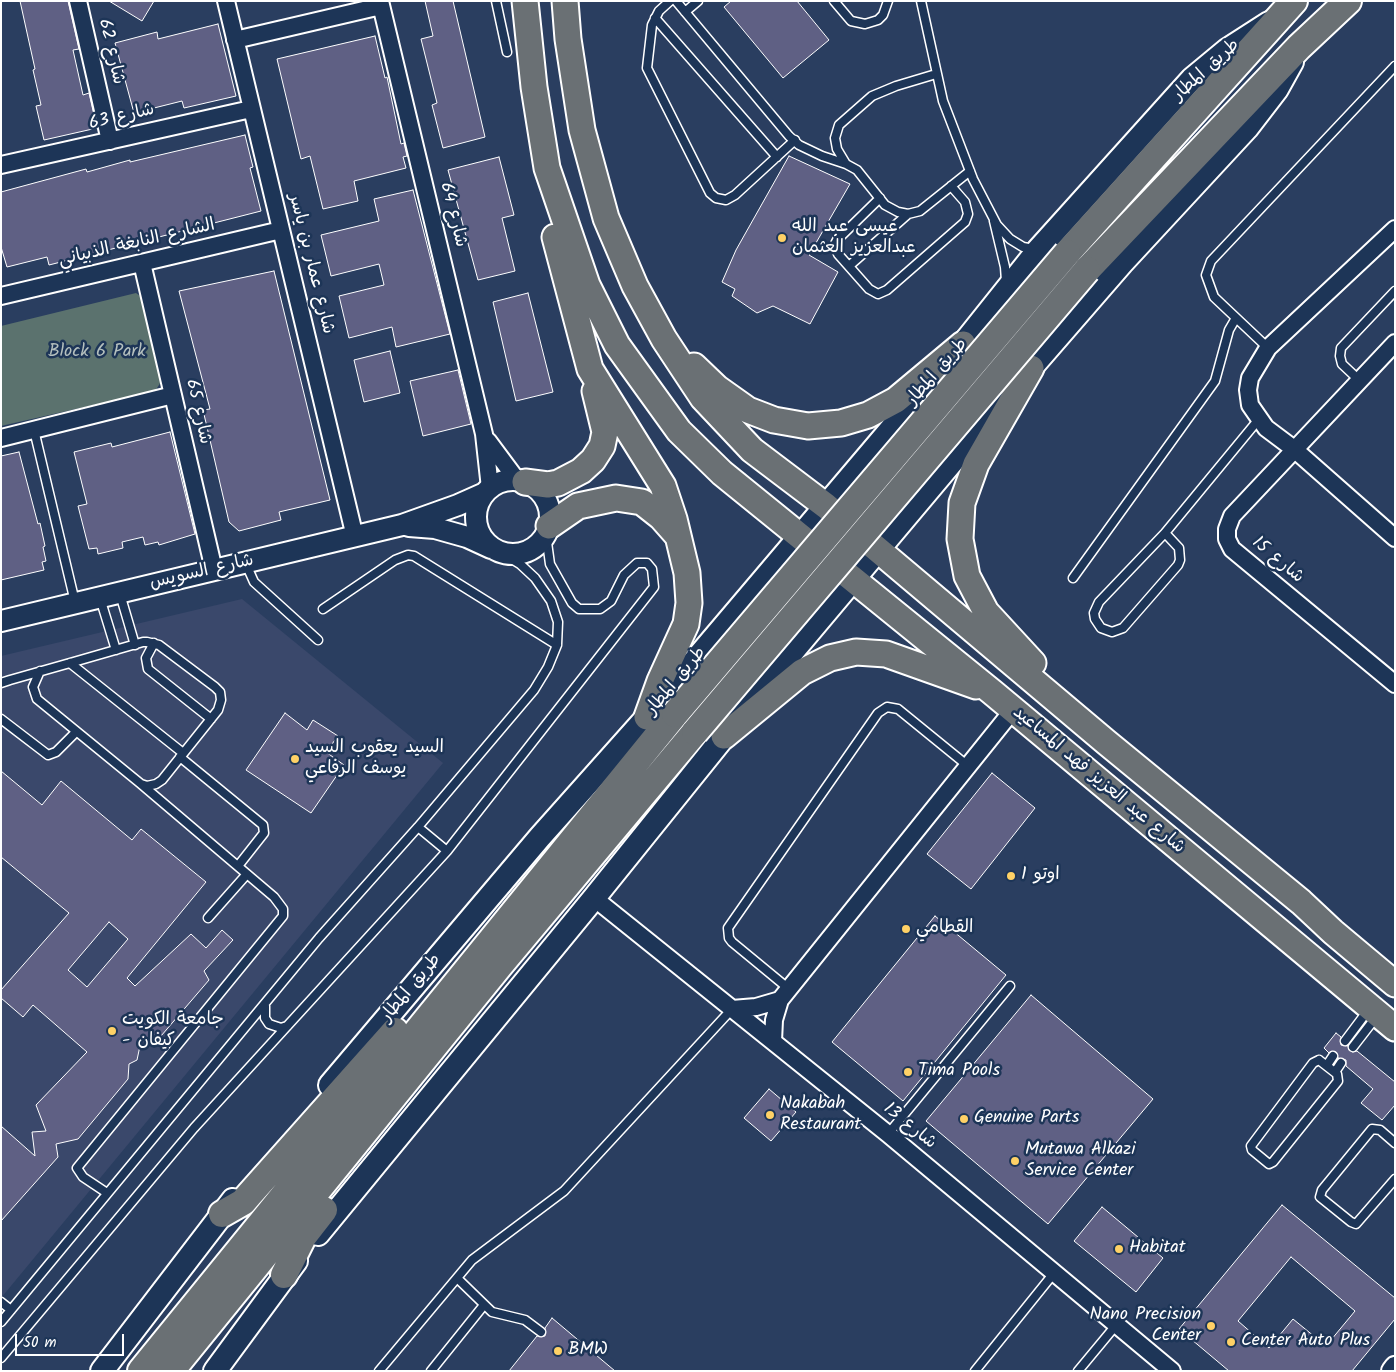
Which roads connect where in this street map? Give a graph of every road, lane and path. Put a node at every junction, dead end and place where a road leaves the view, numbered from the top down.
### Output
1 (78, 1) edge
2 (226, 1) edge
3 (496, 1) edge
4 (525, 1) edge
5 (565, 1) edge
6 (670, 1) edge
7 (676, 1) edge
8 (698, 1) edge
9 (834, 1) edge
10 (888, 1) edge
11 (921, 1) edge
12 (1294, 1) edge
13 (1348, 1) edge
14 (381, 4) edge
15 (685, 12) junction
16 (655, 18) junction
17 (1276, 19) junction
18 (235, 40) junction
19 (1299, 48) junction
20 (507, 52) dead end
21 (1395, 66) edge
22 (936, 74) junction
23 (251, 109) junction
24 (795, 140) junction
25 (110, 141) junction
26 (777, 157) junction
27 (846, 164) junction
28 (1, 165) edge
29 (547, 168) junction
30 (970, 171) junction
31 (951, 186) junction
32 (880, 198) junction
33 (908, 214) junction
34 (994, 219) junction
35 (1395, 229) edge
36 (281, 230) junction
37 (1038, 250) junction
38 (142, 263) junction
39 (849, 266) junction
40 (1007, 290) junction
41 (1395, 291) edge
42 (1, 296) edge
43 (1236, 318) junction
44 (664, 339) junction
45 (1395, 343) edge
46 (963, 344) junction
47 (1268, 348) junction
48 (1031, 368) junction
49 (590, 369) junction
50 (1359, 380) junction
51 (173, 395) junction
52 (1259, 419) junction
53 (34, 430) junction
54 (484, 434) junction
55 (1, 438) edge
56 (880, 441) junction
57 (1294, 449) junction
58 (521, 481) junction
59 (937, 482) junction
60 (488, 490) junction
61 (826, 506) junction
62 (402, 525) junction
63 (547, 530) junction
64 (1165, 533) junction
65 (355, 536) junction
66 (801, 536) junction
67 (679, 537) junction
68 (1395, 538) edge
69 (879, 550) junction
70 (500, 552) junction
71 (245, 563) junction
72 (214, 570) junction
73 (1073, 578) dead end
74 (854, 580) junction
75 (120, 593) junction
76 (100, 598) junction
77 (75, 604) junction
78 (742, 605) junction
79 (324, 609) dead end
80 (1, 621) edge
81 (318, 640) dead end
82 (154, 643) junction
83 (135, 645) junction
84 (556, 645) junction
85 (116, 650) junction
86 (788, 657) junction
87 (70, 662) junction
88 (40, 671) junction
89 (1, 683) edge
90 (1395, 684) edge
91 (992, 692) junction
92 (1013, 710) junction
93 (648, 717) junction
94 (1, 719) edge
95 (211, 719) junction
96 (76, 732) junction
97 (724, 736) junction
98 (1106, 742) junction
99 (182, 755) junction
100 (968, 766) junction
101 (141, 784) junction
102 (418, 827) junction
103 (447, 851) junction
104 (238, 866) junction
105 (247, 874) junction
106 (594, 898) junction
107 (208, 918) dead end
108 (1333, 932) junction
109 (492, 938) junction
110 (1312, 960) junction
111 (500, 965) junction
112 (1395, 984) edge
113 (1010, 986) dead end
114 (784, 994) junction
115 (265, 1006) junction
116 (732, 1008) junction
117 (1381, 1017) edge
118 (287, 1026) junction
119 (773, 1041) junction
120 (1345, 1041) dead end
121 (1353, 1048) dead end
122 (1333, 1056) dead end
123 (1341, 1063) dead end
124 (1327, 1065) junction
125 (1335, 1072) junction
126 (888, 1134) junction
127 (1395, 1143) edge
128 (1395, 1179) edge
129 (107, 1193) junction
130 (222, 1214) junction
131 (1054, 1273) junction
132 (284, 1275) junction
133 (457, 1278) junction
134 (1, 1302) edge
135 (484, 1305) junction
136 (11, 1310) junction
137 (1, 1322) edge
138 (1117, 1324) junction
139 (541, 1332) dead end
140 (1, 1358) edge
141 (1395, 1367) edge
142 (102, 1371) edge
143 (141, 1371) edge
144 (171, 1371) edge
145 (215, 1371) edge
146 (379, 1371) edge
147 (432, 1371) edge
148 (975, 1371) edge
149 (1078, 1371) edge
150 (1172, 1371) edge
151 (1392, 1371) edge

1 - 25 street, شارع 62
2 - 18 street, شارع عمار بن ياسر
3 - 20 lane
4 - 29 main road
5 - 44 main road
6 - 16 lane
7 - 15 lane
8 - 15 lane
9 - 10 lane
11 - 22 lane
12 - 17 highway, طريق المطار
13 - 19 highway
14 - 18 street, شارع 64
14 - 54 street, شارع 64
15 - 24 lane
16 - 26 lane
16 - 26 lane
17 - 37 main road, طريق المطار
17 - 109 highway, طريق المطار, bridge
18 - 23 street, شارع عمار بن ياسر
19 - 48 main road
19 - 111 highway, bridge
21 - 43 lane
22 - 27 lane
22 - 30 lane
23 - 25 street, شارع 63
23 - 36 street, شارع عمار بن ياسر
24 - 26 lane
24 - 27 lane
25 - 28 street, شارع 63
27 - 32 lane
29 - 49 main road
29 - 66 main road, شارع عبد العزيز فهد المساعيد
30 - 31 lane
30 - 34 lane
31 - 33 lane
31 - 39 lane
32 - 33 lane
32 - 39 lane
33 - 39 lane
34 - 37 lane
34 - 40 lane
35 - 47 street
36 - 38 street, الشارع النابغة الذبياني
36 - 65 street, شارع عمار بن ياسر
37 - 40 main road, طريق المطار
38 - 42 street, الشارع النابغة الذبياني
38 - 51 street, شارع 65
40 - 46 main road, طريق المطار
41 - 50 lane
43 - 47 lane
43 - 73 lane
44 - 46 main road
44 - 61 main road, شارع عبد العزيز فهد المساعيد
45 - 50 street, شارع 15
46 - 56 main road, طريق المطار
47 - 52 street
48 - 59 main road
48 - 98 main road
49 - 58 main road
49 - 67 main road
50 - 57 street, شارع 15
51 - 53 street
51 - 72 street, شارع 65
52 - 57 street
52 - 64 lane
53 - 55 street
53 - 77 lane
54 - 58 street, شارع 64
54 - 60 street, شارع 64
56 - 59 main road
56 - 61 main road, طريق المطار
57 - 68 street
57 - 90 street, شارع 15
58 - 60 street
58 - 63 street
59 - 69 main road
60 - 62 street, شارع السويس
60 - 70 street
61 - 66 main road, طريق المطار
61 - 69 main road, شارع عبد العزيز فهد المساعيد
62 - 65 street, شارع السويس
62 - 70 street, شارع السويس
63 - 67 main road
63 - 70 street
63 - 103 lane
64 - 64 lane
65 - 71 street, شارع السويس
66 - 74 main road, شارع عبد العزيز فهد المساعيد
66 - 78 main road, طريق المطار
67 - 93 main road
69 - 74 main road
69 - 98 main road, شارع عبد العزيز فهد المساعيد
70 - 84 lane
71 - 72 street, شارع السويس
71 - 81 lane
72 - 75 street, شارع السويس
74 - 86 main road
74 - 91 main road, شارع عبد العزيز فهد المساعيد
75 - 76 street, شارع السويس
75 - 83 lane
76 - 77 street, شارع السويس
76 - 85 lane
77 - 80 street, شارع السويس
78 - 86 main road
78 - 93 main road, طريق المطار
79 - 84 lane
82 - 83 lane
82 - 95 lane
82 - 95 lane
83 - 85 lane
84 - 102 lane
85 - 87 lane
86 - 97 main road
87 - 88 lane
87 - 99 lane
88 - 89 lane
88 - 96 lane
91 - 92 main road, شارع عبد العزيز فهد المساعيد
91 - 97 main road
92 - 100 street
92 - 110 main road, شارع عبد العزيز فهد المساعيد
93 - 130 main road, طريق المطار
94 - 96 lane
95 - 99 lane
96 - 101 lane
97 - 106 main road
98 - 108 main road, شارع عبد العزيز فهد المساعيد
99 - 101 lane
99 - 104 lane
100 - 114 street
100 - 114 lane
101 - 104 lane
102 - 103 lane
102 - 115 lane
103 - 118 lane
104 - 105 lane
105 - 107 lane
105 - 129 lane
106 - 116 street, شارع 13
106 - 132 main road
108 - 110 main road
108 - 112 main road, شارع عبد العزيز فهد المساعيد
109 - 130 highway
109 - 143 highway, طريق المطار
110 - 117 main road, شارع عبد العزيز فهد المساعيد
111 - 132 highway
111 - 144 highway
113 - 126 lane
114 - 116 street
114 - 119 street
115 - 118 lane
115 - 129 lane
116 - 119 street, شارع 13
116 - 133 lane
117 - 120 lane
117 - 121 lane
118 - 140 lane
119 - 126 street, شارع 13
122 - 124 lane
123 - 125 lane
124 - 125 lane
124 - 125 lane
126 - 131 street, شارع 13
127 - 128 lane
129 - 136 lane
130 - 142 main road, طريق المطار
131 - 138 street, شارع 13
131 - 148 lane
132 - 145 main road
133 - 135 lane
133 - 146 lane
134 - 136 lane
135 - 139 lane
135 - 147 lane
136 - 137 lane
138 - 149 lane
138 - 150 street, شارع 13
141 - 151 street

